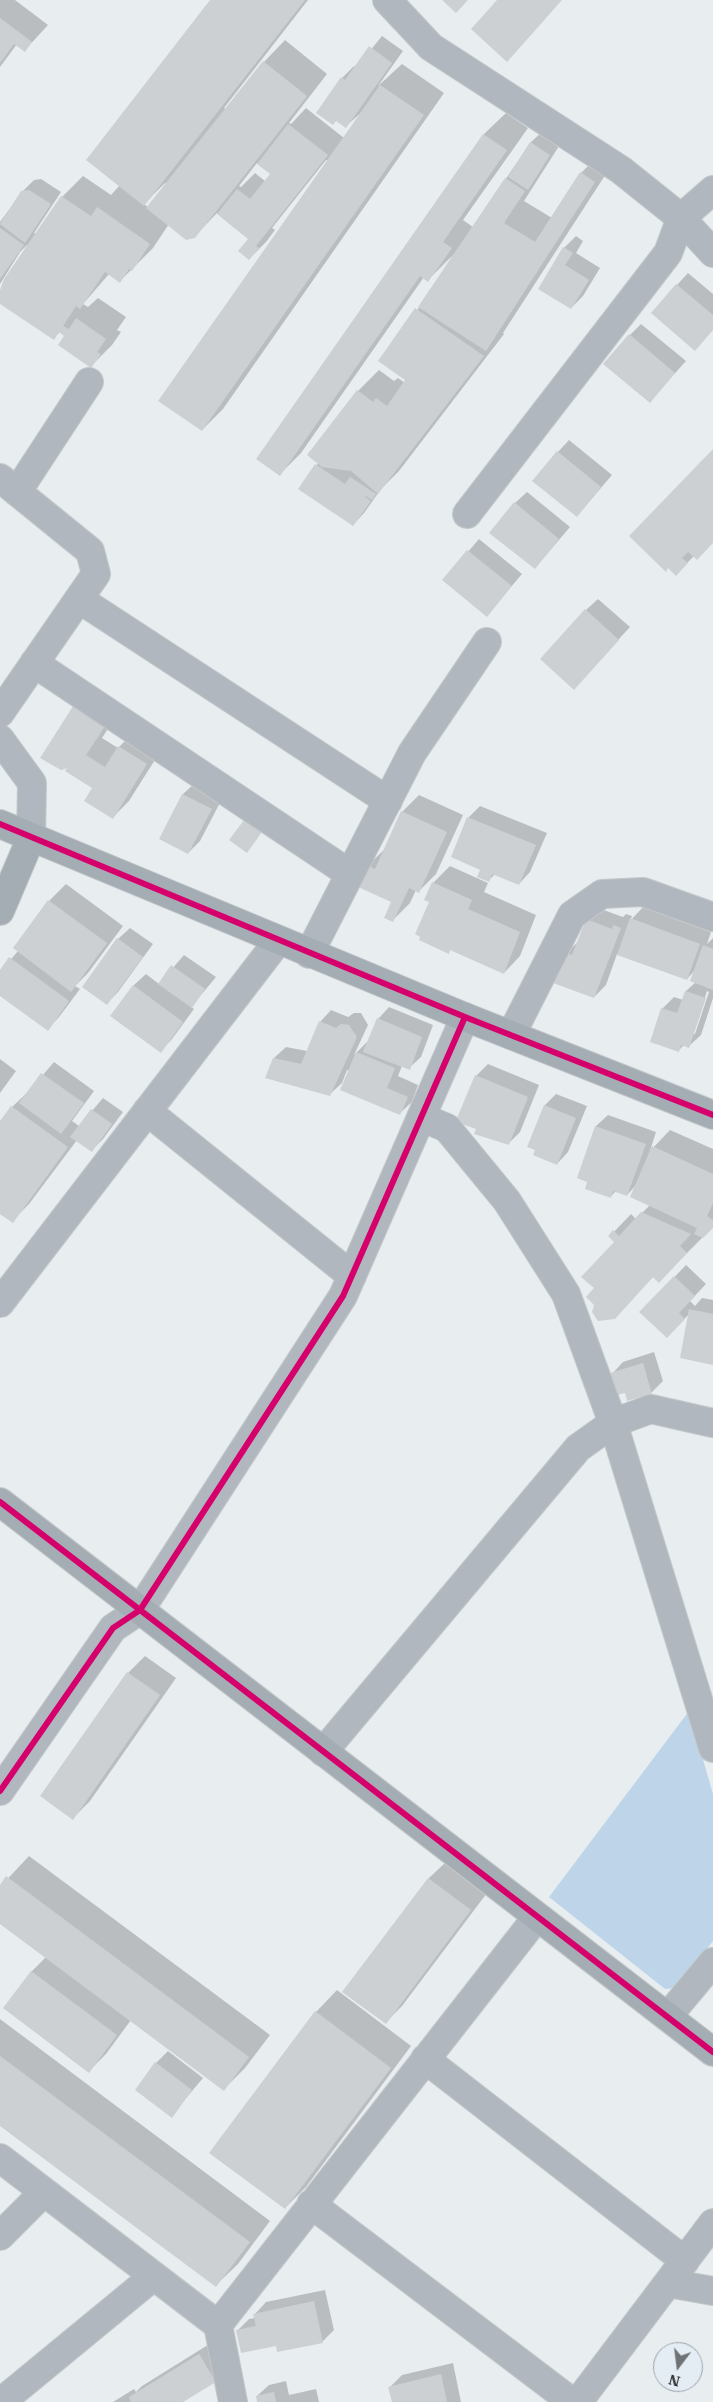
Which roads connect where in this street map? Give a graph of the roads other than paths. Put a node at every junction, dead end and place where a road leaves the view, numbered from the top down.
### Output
1 (387, 0) edge
2 (713, 190) edge
3 (680, 218) junction
4 (713, 254) edge
5 (89, 382) dead end
6 (9, 485) edge
7 (467, 514) dead end
8 (79, 599) junction
9 (487, 642) dead end
10 (34, 663) junction
11 (0, 713) edge
12 (0, 739) edge
13 (388, 800) junction
14 (0, 824) edge
15 (31, 838) junction
16 (0, 864) edge
17 (350, 874) junction
18 (0, 911) edge
19 (713, 917) edge
20 (278, 941) junction
21 (309, 954) junction
22 (464, 1017) junction
23 (511, 1035) junction
24 (147, 1111) junction
25 (713, 1115) edge
26 (421, 1117) junction
27 (352, 1276) junction
28 (0, 1303) edge
29 (613, 1423) junction
30 (713, 1423) edge
31 (0, 1502) edge
32 (140, 1610) junction
33 (713, 1748) edge
34 (323, 1752) junction
35 (2, 1784) edge
36 (537, 1917) junction
37 (713, 1962) edge
38 (668, 2016) junction
39 (713, 2052) edge
40 (425, 2059) junction
41 (0, 2158) edge
42 (44, 2192) junction
43 (311, 2204) junction
44 (713, 2223) edge
45 (0, 2236) edge
46 (685, 2261) junction
47 (154, 2276) junction
48 (668, 2282) junction
49 (713, 2291) edge
50 (218, 2325) junction
51 (1, 2402) edge
52 (233, 2402) edge
53 (572, 2402) edge
54 (578, 2402) edge

1 - 3 street
2 - 3 street
3 - 4 street
3 - 7 street
5 - 6 street
6 - 8 street
8 - 10 street
8 - 13 street
9 - 13 street
10 - 11 street
10 - 17 street
12 - 15 street
13 - 17 street
14 - 15 street
15 - 16 street
15 - 18 street
15 - 20 street
17 - 21 street
19 - 23 street
20 - 21 street
20 - 24 street
21 - 22 street
22 - 23 street
22 - 26 street
23 - 25 street
24 - 27 street
24 - 28 street
26 - 27 street
26 - 29 street
27 - 32 street
29 - 30 street
29 - 33 street
29 - 34 street
31 - 32 street
32 - 34 street
32 - 35 street
34 - 36 street
36 - 38 street
36 - 40 street
37 - 38 street
38 - 39 street
40 - 43 street
40 - 46 street
41 - 42 street
42 - 45 street
42 - 47 street
43 - 50 street
43 - 53 street
44 - 46 street
46 - 48 street
47 - 50 street
47 - 51 street
48 - 49 street
48 - 54 street
50 - 52 street

